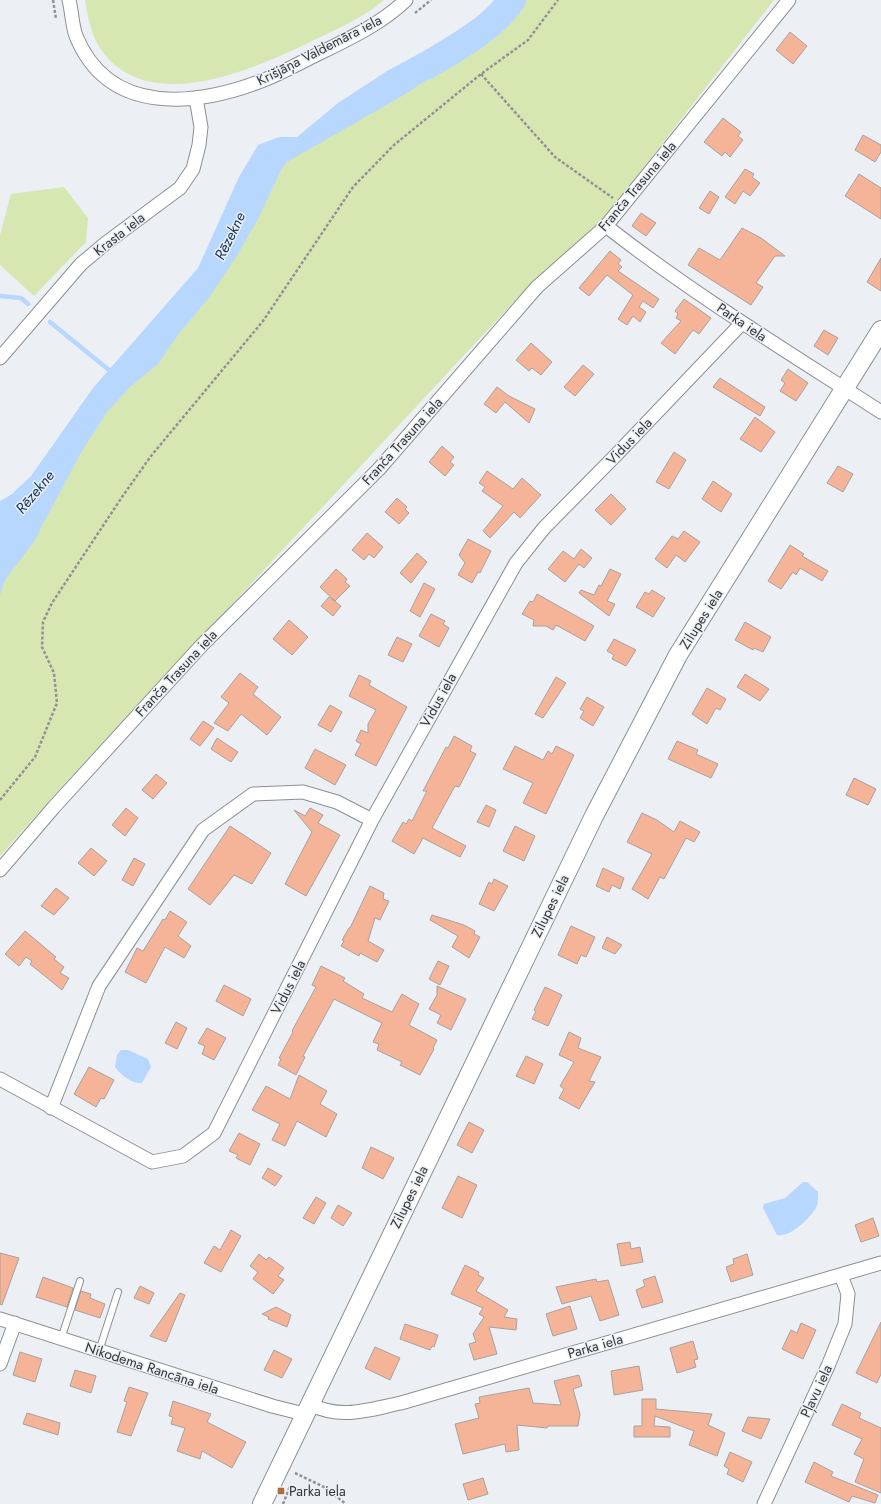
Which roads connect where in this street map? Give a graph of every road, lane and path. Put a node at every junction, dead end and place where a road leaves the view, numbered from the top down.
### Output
1 (69, 0) edge
2 (406, 0) edge
3 (558, 0) edge
4 (789, 0) edge
5 (481, 74) junction
6 (196, 98) junction
7 (623, 205) junction
8 (606, 226) junction
9 (742, 323) junction
10 (881, 330) edge
11 (0, 358) edge
12 (845, 388) junction
13 (881, 412) edge
14 (0, 800) edge
15 (372, 820) junction
16 (0, 870) edge
17 (0, 1079) edge
18 (51, 1108) junction
19 (881, 1263) edge
20 (841, 1275) junction
21 (80, 1281) dead end
22 (118, 1292) dead end
23 (0, 1319) edge
24 (15, 1323) junction
25 (61, 1339) junction
26 (99, 1351) junction
27 (0, 1364) edge
28 (306, 1409) junction
29 (296, 1467) dead end
30 (295, 1472) junction
31 (262, 1504) edge
32 (283, 1504) edge
33 (346, 1504) edge
34 (764, 1504) edge

1 - 6 street, Krišjāņa Valdemāra iela
2 - 6 street, Krišjāņa Valdemāra iela
3 - 5 path
4 - 7 street, Franča Trasuna iela
5 - 7 path
5 - 14 path
6 - 11 street, Krasta iela
7 - 8 street, Franča Trasuna iela
8 - 9 street, Parka iela
8 - 16 street, Franča Trasuna iela
9 - 12 street, Parka iela
9 - 15 street, Vidus iela
10 - 12 main road, Zilupes iela
12 - 13 street, Parka iela
12 - 28 main road, Zilupes iela
15 - 18 street
15 - 18 street, Vidus iela
17 - 18 street
19 - 20 street, Parka iela
20 - 28 street, Parka iela
20 - 34 street, Pļavu iela
21 - 25 lane
22 - 26 lane
23 - 24 street, Nikodema Rancāna iela
24 - 25 street, Nikodema Rancāna iela
24 - 27 street
25 - 26 street, Nikodema Rancāna iela
26 - 28 street, Nikodema Rancāna iela
28 - 31 main road, Zilupes iela
29 - 30 path
30 - 32 path
30 - 33 path

